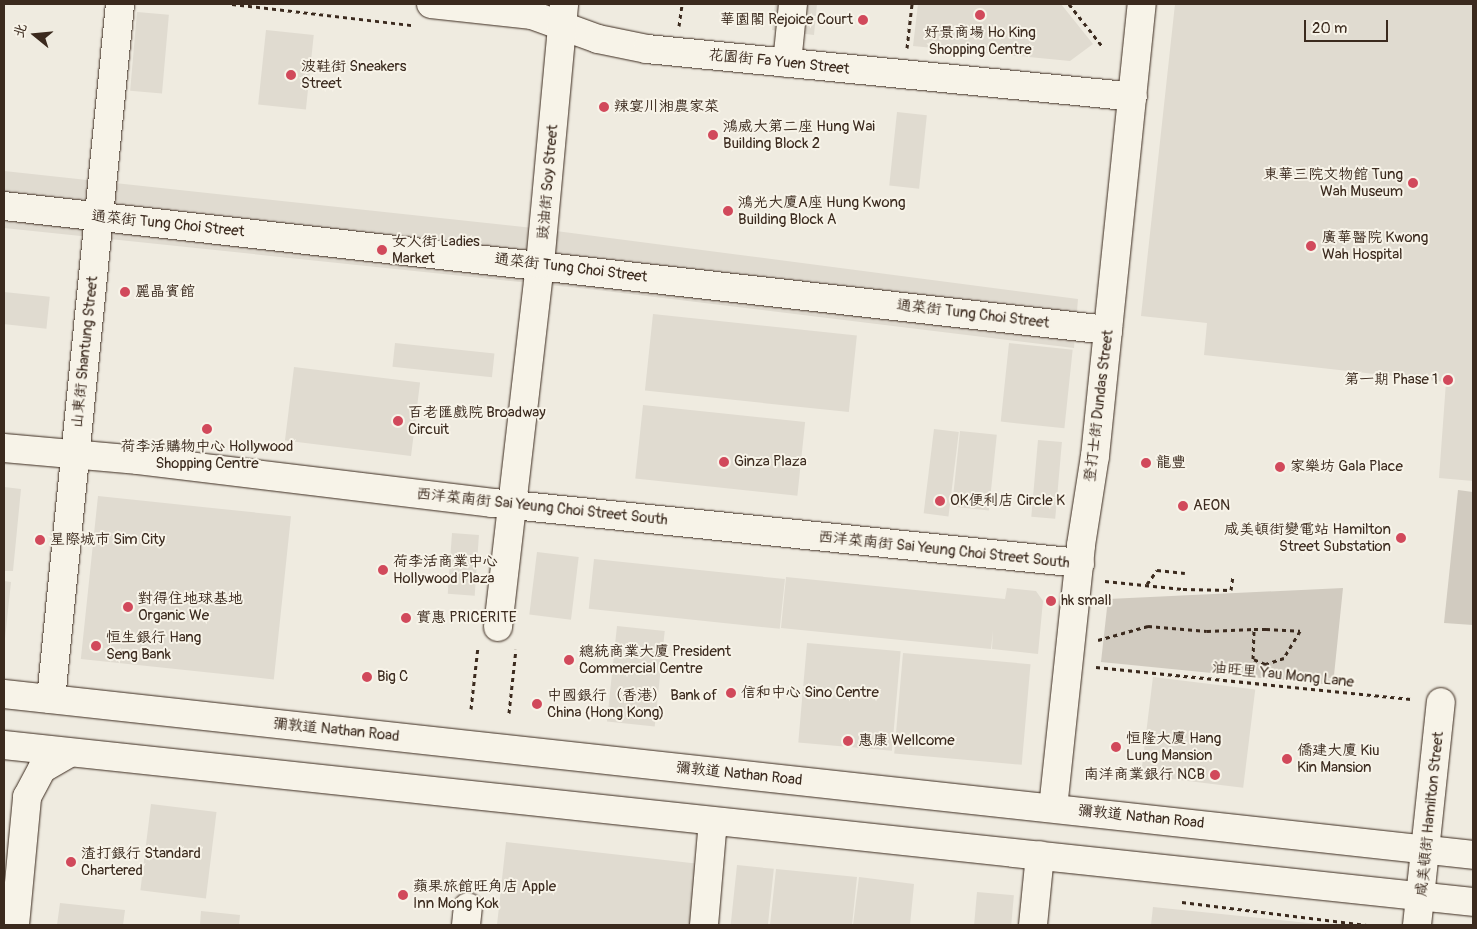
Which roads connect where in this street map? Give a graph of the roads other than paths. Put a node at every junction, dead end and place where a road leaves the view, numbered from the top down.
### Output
1 (120, 4) edge
2 (793, 4) edge
3 (1142, 4) edge
4 (424, 15) edge
5 (563, 15) edge
6 (787, 62) junction
7 (1133, 97) junction
8 (4, 206) edge
9 (100, 217) junction
10 (540, 264) junction
11 (1108, 330) junction
12 (4, 448) edge
13 (74, 454) junction
14 (512, 505) junction
15 (1080, 564) junction
16 (498, 637) road end
17 (4, 694) edge
18 (51, 700) junction
19 (1441, 702) road end
20 (4, 745) edge
21 (70, 753) junction
22 (1053, 808) junction
23 (709, 821) junction
24 (1426, 849) junction
25 (1040, 855) junction
26 (1473, 855) edge
27 (1422, 895) junction
28 (1473, 902) edge
29 (15, 925) edge
30 (704, 925) edge
31 (1033, 925) edge
32 (1417, 925) edge

1 - 9 street, 山東街 Shantung Street
2 - 6 street
3 - 7 street, 登打士街 Dundas Street
4 - 5 street, 花園街 Fa Yuen Street
5 - 6 street, 花園街 Fa Yuen Street
5 - 10 street, 豉油街 Soy Street
6 - 7 street, 花園街 Fa Yuen Street
7 - 11 street, 登打士街 Dundas Street
8 - 9 street, 通菜街 Tung Choi Street
9 - 10 street, 通菜街 Tung Choi Street
9 - 13 street, 山東街 Shantung Street
10 - 11 street, 通菜街 Tung Choi Street
10 - 14 street, 豉油街 Soy Street
11 - 15 street, 登打士街 Dundas Street
12 - 13 street, 西洋菜南街 Sai Yeung Choi Street South
13 - 14 street, 西洋菜南街 Sai Yeung Choi Street South
13 - 18 street, 山東街 Shantung Street
14 - 15 street, 西洋菜南街 Sai Yeung Choi Street South
14 - 16 street, 豉油街 Soy Street
15 - 22 street, 登打士街 Dundas Street
17 - 18 street, 彌敦道 Nathan Road
18 - 22 street, 彌敦道 Nathan Road
19 - 24 street, 咸美頓街 Hamilton Street
20 - 21 street
21 - 23 street
21 - 29 street
22 - 24 street, 彌敦道 Nathan Road
23 - 25 street
23 - 30 street
24 - 26 street, 彌敦道 Nathan Road
24 - 27 street, 咸美頓街 Hamilton Street
25 - 27 street
25 - 31 street
27 - 28 street
27 - 32 street, 咸美頓街 Hamilton Street

